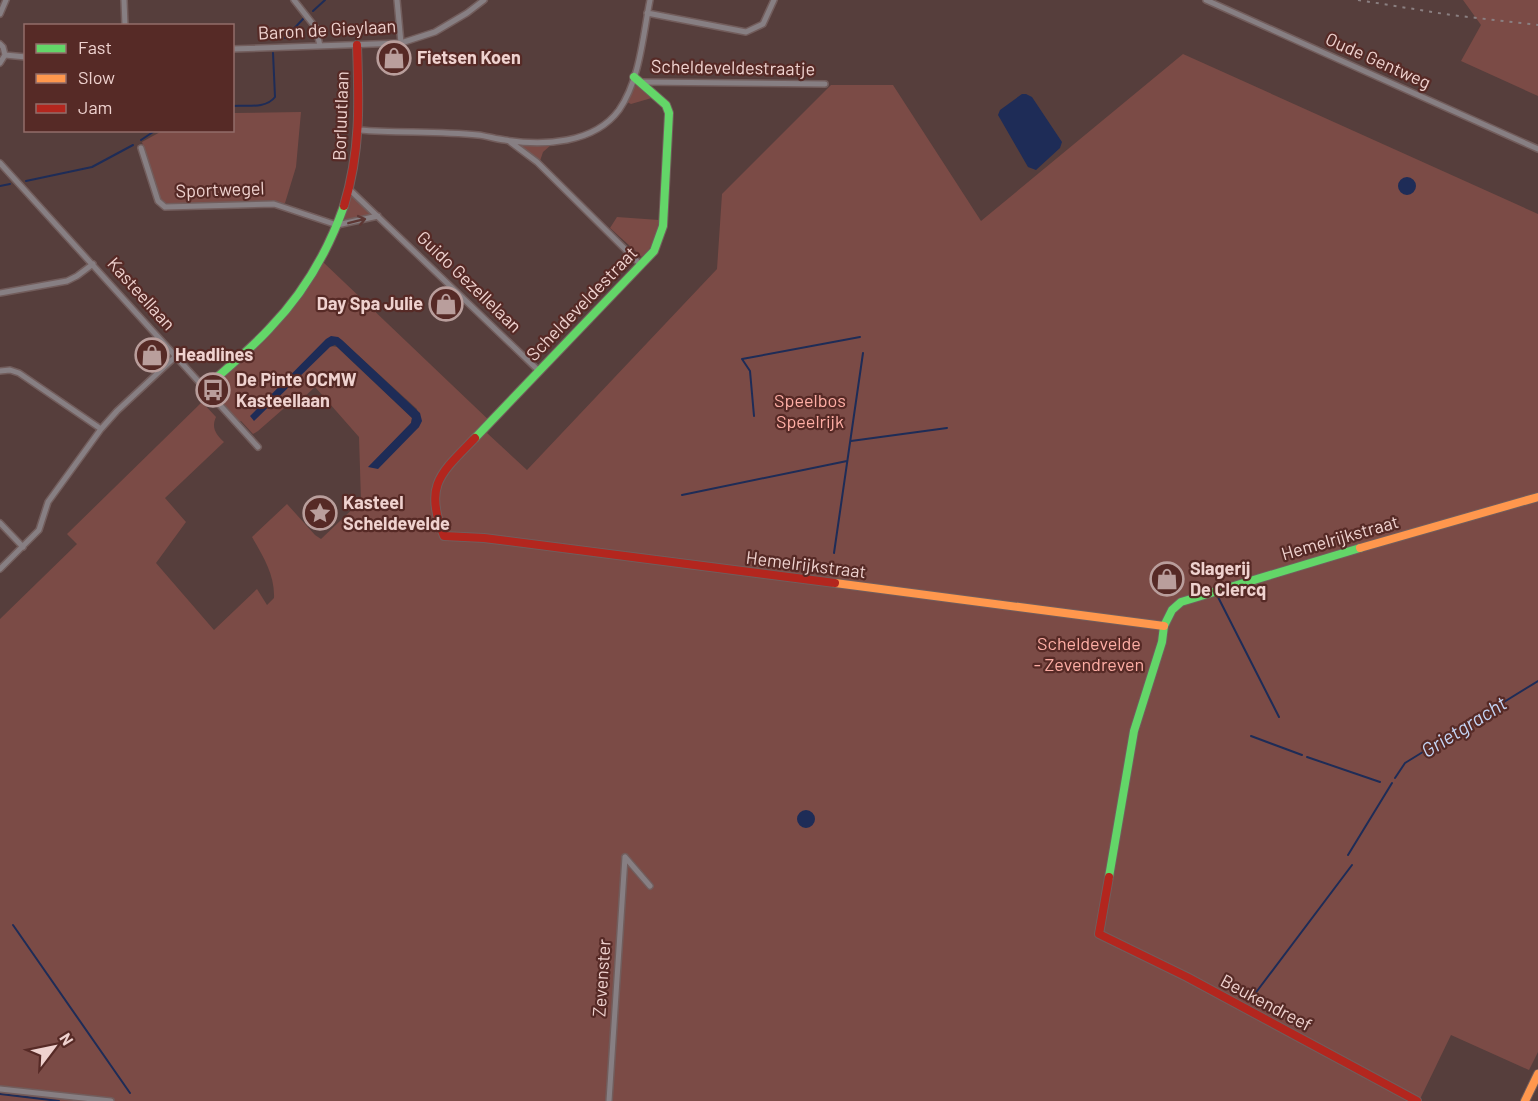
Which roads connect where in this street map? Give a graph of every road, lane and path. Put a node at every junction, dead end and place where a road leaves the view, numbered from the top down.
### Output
1 (6, 0) edge
2 (124, 0) edge
3 (294, 0) edge
4 (397, 0) edge
5 (484, 0) edge
6 (650, 0) edge
7 (774, 0) edge
8 (1206, 0) edge
9 (647, 13) junction
10 (0, 14) edge
11 (125, 24) edge
12 (401, 43) junction
13 (0, 44) edge
14 (357, 45) junction
15 (320, 46) junction
16 (234, 50) edge
17 (5, 55) junction
18 (24, 57) edge
19 (0, 63) edge
20 (638, 79) junction
21 (825, 84) dead end
22 (359, 130) junction
23 (507, 141) junction
24 (141, 148) dead end
25 (1538, 149) edge
26 (0, 163) edge
27 (349, 189) junction
28 (378, 216) junction
29 (337, 225) junction
30 (93, 264) junction
31 (641, 265) junction
32 (0, 293) edge
33 (176, 356) junction
34 (539, 370) junction
35 (0, 371) edge
36 (205, 388) junction
37 (101, 429) junction
38 (258, 447) dead end
39 (1538, 497) edge
40 (0, 523) edge
41 (444, 536) joint
42 (23, 547) junction
43 (0, 569) edge
44 (1164, 626) junction
45 (650, 886) dead end
46 (1099, 933) joint
47 (1538, 1074) edge
48 (0, 1089) edge
49 (1538, 1095) edge
50 (1527, 1097) edge
51 (111, 1101) edge
52 (609, 1101) edge
53 (1417, 1101) edge

1 - 10 street
2 - 11 street
3 - 15 street
4 - 12 street
5 - 12 street, Baron de Gieylaan
6 - 9 street
7 - 9 street
8 - 25 street, Oude Gentweg
9 - 20 street
12 - 14 street, Baron de Gieylaan
13 - 17 street
14 - 15 street, Baron de Gieylaan
14 - 22 street, Borluutlaan
15 - 16 street, Baron de Gieylaan
17 - 18 street
17 - 19 street
20 - 21 street, Scheldeveldestraatje
20 - 23 street
20 - 31 street, Scheldeveldestraat
22 - 23 street
22 - 27 street, Borluutlaan
23 - 31 street
24 - 29 street, Sportwegel
26 - 30 street, Kasteellaan
27 - 28 street, Guido Gezellelaan
27 - 29 street, Borluutlaan
29 -> 28 street
28 - 34 street, Guido Gezellelaan
29 - 36 street, Borluutlaan
30 - 32 street
30 - 33 street, Kasteellaan
31 - 34 street, Scheldeveldestraat
33 - 36 street, Kasteellaan
33 - 37 street
34 - 41 street, Scheldeveldestraat
35 - 37 street
36 - 38 street, Kasteellaan
37 - 42 street
39 - 44 street, Hemelrijkstraat
40 - 42 street
41 - 44 street, Hemelrijkstraat
42 - 43 street
44 - 46 street, Hemelrijkstraat
45 - 52 street, Zevenster
46 - 53 street, Beukendreef
47 - 50 street
48 - 51 street
49 - 50 street

